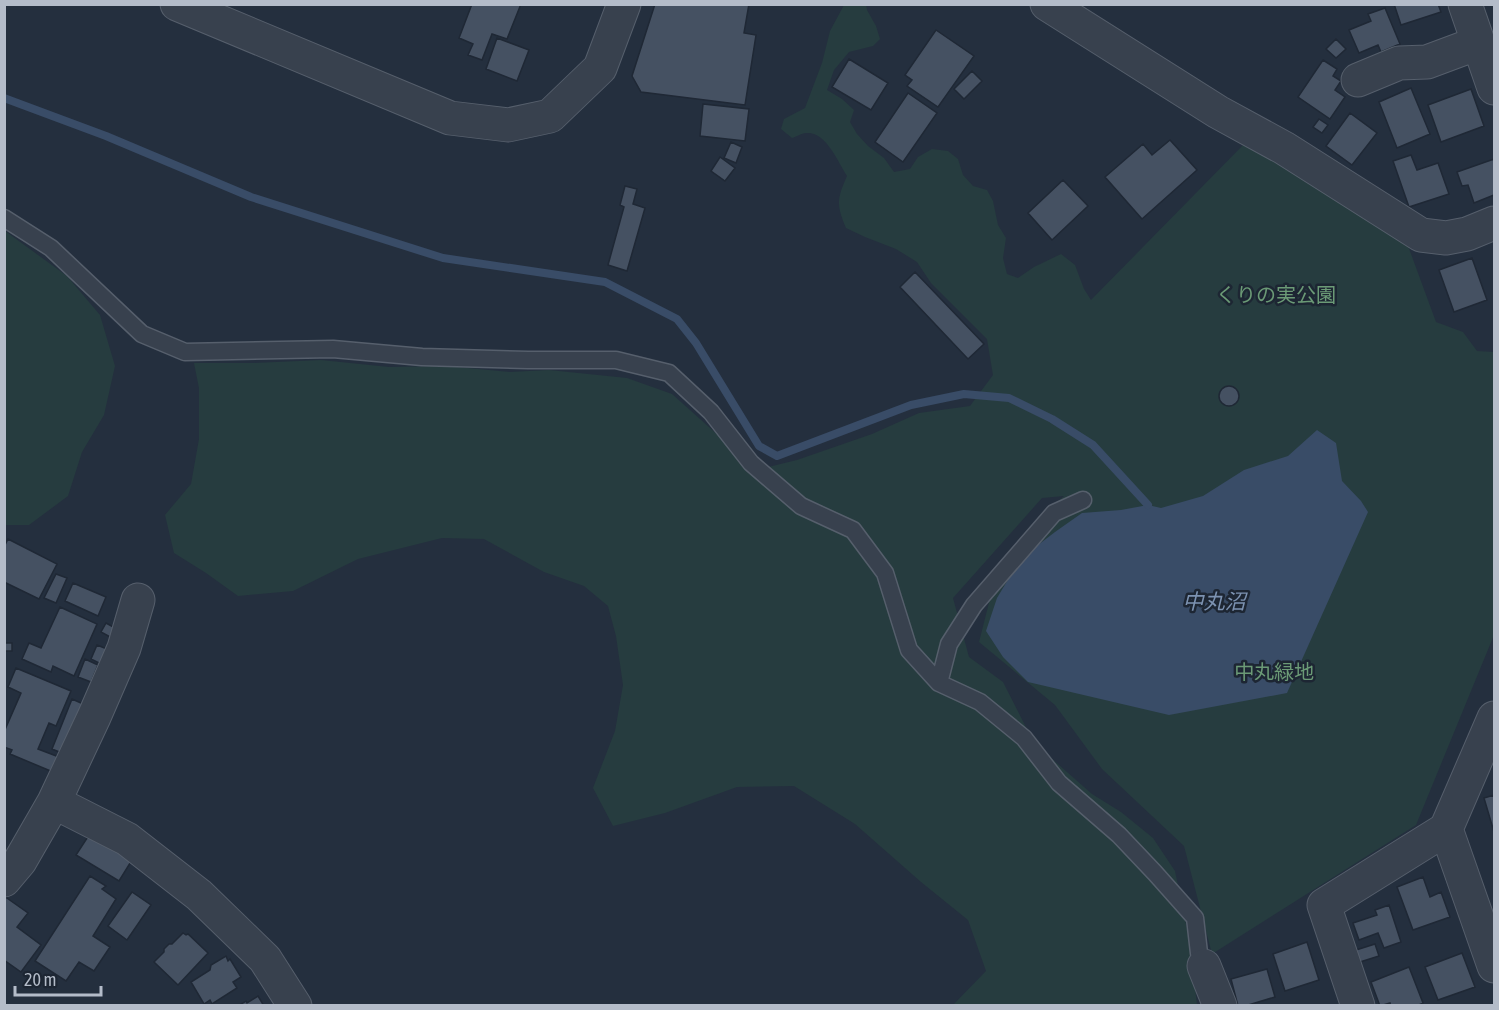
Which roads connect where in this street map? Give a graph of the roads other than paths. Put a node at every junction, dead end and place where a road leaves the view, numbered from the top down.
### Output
1 (177, 4) edge
2 (624, 4) edge
3 (1047, 4) edge
4 (1465, 4) edge
5 (1478, 44) junction
6 (1358, 80) dead end
7 (1494, 88) edge
8 (4, 218) edge
9 (1494, 223) edge
10 (1083, 500) dead end
11 (138, 600) dead end
12 (939, 683) junction
13 (1492, 733) edge
14 (54, 802) junction
15 (1446, 830) junction
16 (4, 880) edge
17 (1494, 965) edge
18 (1204, 966) joint
19 (296, 1005) edge
20 (1220, 1005) edge
21 (1358, 1005) edge

1 - 2 street
3 - 9 street
4 - 5 street
5 - 6 street
5 - 7 street
8 - 12 lane
10 - 12 lane
11 - 14 street
12 - 18 lane
13 - 15 street
14 - 16 street
14 - 19 street
15 - 17 street
15 - 21 street
18 - 20 street

